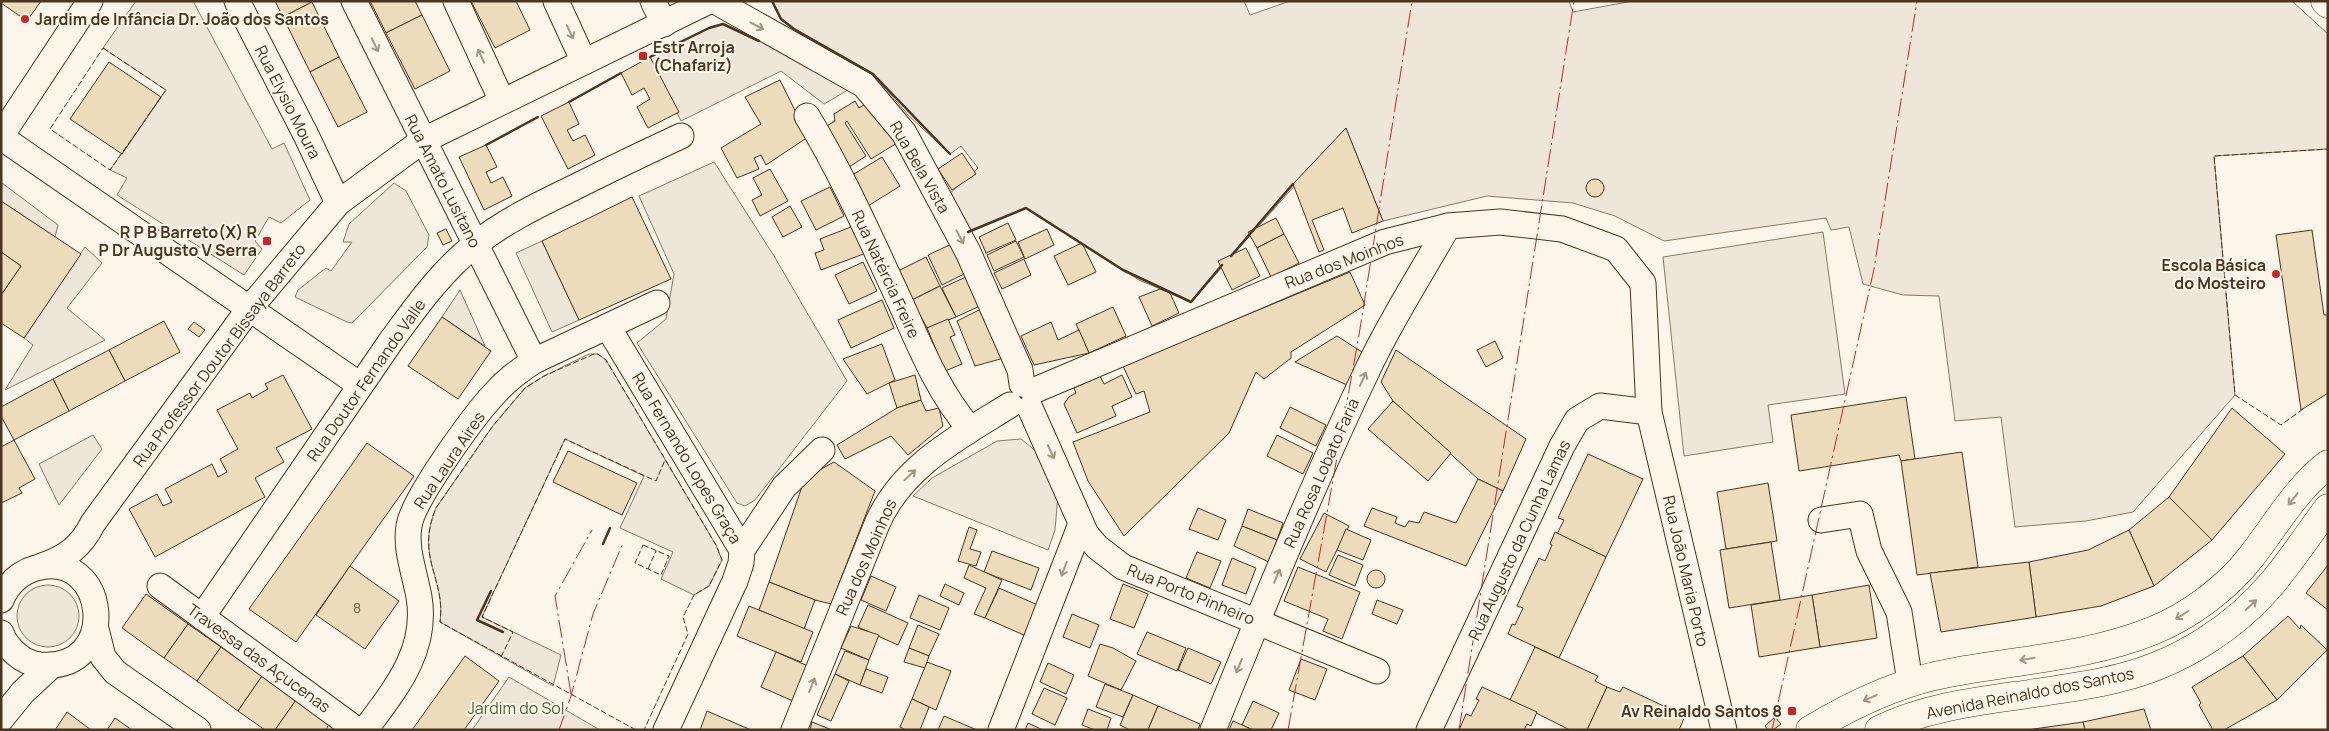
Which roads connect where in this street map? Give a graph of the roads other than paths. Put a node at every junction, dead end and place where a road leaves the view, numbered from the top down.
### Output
1 (90, 1) edge
2 (237, 1) edge
3 (354, 1) edge
4 (456, 1) edge
5 (556, 1) edge
6 (653, 1) edge
7 (709, 1) edge
8 (715, 1) edge
9 (2324, 1) edge
10 (2328, 4) edge
11 (664, 24) junction
12 (584, 62) junction
13 (502, 101) junction
14 (807, 116) dead end
15 (1, 136) edge
16 (681, 136) dead end
17 (422, 141) junction
18 (338, 202) junction
19 (1448, 226) junction
20 (475, 244) junction
21 (657, 303) dead end
22 (249, 309) junction
23 (608, 327) junction
24 (534, 361) junction
25 (360, 385) junction
26 (1024, 397) junction
27 (1649, 412) junction
28 (970, 429) junction
29 (822, 450) dead end
30 (2328, 464) edge
31 (2328, 508) edge
32 (1821, 520) dead end
33 (1082, 524) junction
34 (85, 539) junction
35 (742, 550) junction
36 (35, 568) junction
37 (1, 575) edge
38 (160, 586) dead end
39 (94, 596) junction
40 (1, 600) edge
41 (202, 617) junction
42 (1257, 620) junction
43 (96, 629) junction
44 (6, 641) edge
45 (58, 664) junction
46 (1377, 671) dead end
47 (115, 672) junction
48 (1910, 682) junction
49 (5, 715) edge
50 (1927, 721) edge
51 (198, 730) edge
52 (357, 730) edge
53 (365, 730) edge
54 (666, 730) edge
55 (794, 730) edge
56 (1001, 730) edge
57 (1213, 730) edge
58 (1429, 730) edge
59 (1724, 730) edge
60 (1810, 730) edge
61 (1879, 730) edge

1 - 15 street
2 - 18 street, Rua Elysio Moura
3 -> 17 street, Rua Amato Lusitano
13 -> 4 street
5 -> 12 street
6 - 11 street
7 - 11 street, Rua Professor Doutor Bissaya Barreto
8 -> 26 street, Rua Bela Vista
9 - 10 main road
11 - 12 street, Rua Professor Doutor Bissaya Barreto
12 - 13 street, Rua Professor Doutor Bissaya Barreto
13 - 17 street, Rua Professor Doutor Bissaya Barreto
14 - 28 street, Rua Natércia Freire
15 - 22 street
16 - 20 street, Rua Doutor Fernando Valle
17 - 18 street, Rua Professor Doutor Bissaya Barreto
17 - 20 street, Rua Amato Lusitano
18 - 22 street, Rua Professor Doutor Bissaya Barreto
19 - 26 street, Rua dos Moinhos
19 - 27 street, Rua dos Moinhos
42 -> 19 street, Rua Rosa Lobato Faria
20 - 24 street, Rua Amato Lusitano
20 - 25 street, Rua Doutor Fernando Valle
21 - 23 street, Rua Laura Aires
22 - 25 street
22 - 34 street, Rua Professor Doutor Bissaya Barreto
23 - 24 street, Rua Laura Aires
23 - 35 street, Rua Fernando Lopes Graça
24 - 53 street, Rua Laura Aires
25 - 41 street, Rua Doutor Fernando Valle
26 - 28 street, Rua dos Moinhos
26 -> 33 street, Rua Porto Pinheiro
27 - 58 street, Rua Augusto da Cunha Lamas
27 - 59 street, Rua João Maria Porto
55 -> 28 street, Rua dos Moinhos
29 - 35 street
30 -> 48 main road, Avenida Reinaldo dos Santos
50 -> 31 main road, Avenida Reinaldo dos Santos
32 - 48 street
33 - 42 street, Rua Porto Pinheiro
33 -> 56 street
34 - 36 street, Rua Professor Doutor Bissaya Barreto
34 - 39 street, Rua Professor Doutor Bissaya Barreto
35 - 54 street, Rua Fernando Lopes Graça
36 - 37 street
36 - 39 street
36 - 40 street
38 - 41 street, Travessa das Açucenas
39 - 43 street, Rua Professor Doutor Bissaya Barreto
41 - 52 street, Travessa das Açucenas
42 - 46 street, Rua Porto Pinheiro
42 -> 57 street, Rua Rosa Lobato Faria
43 - 45 street
43 - 47 street, Rua Professor Doutor Bissaya Barreto
44 - 45 street
44 - 49 street
45 - 47 street
45 - 49 street
47 - 51 street
48 -> 60 main road, Avenida Reinaldo dos Santos
50 - 61 main road, Avenida Reinaldo dos Santos

